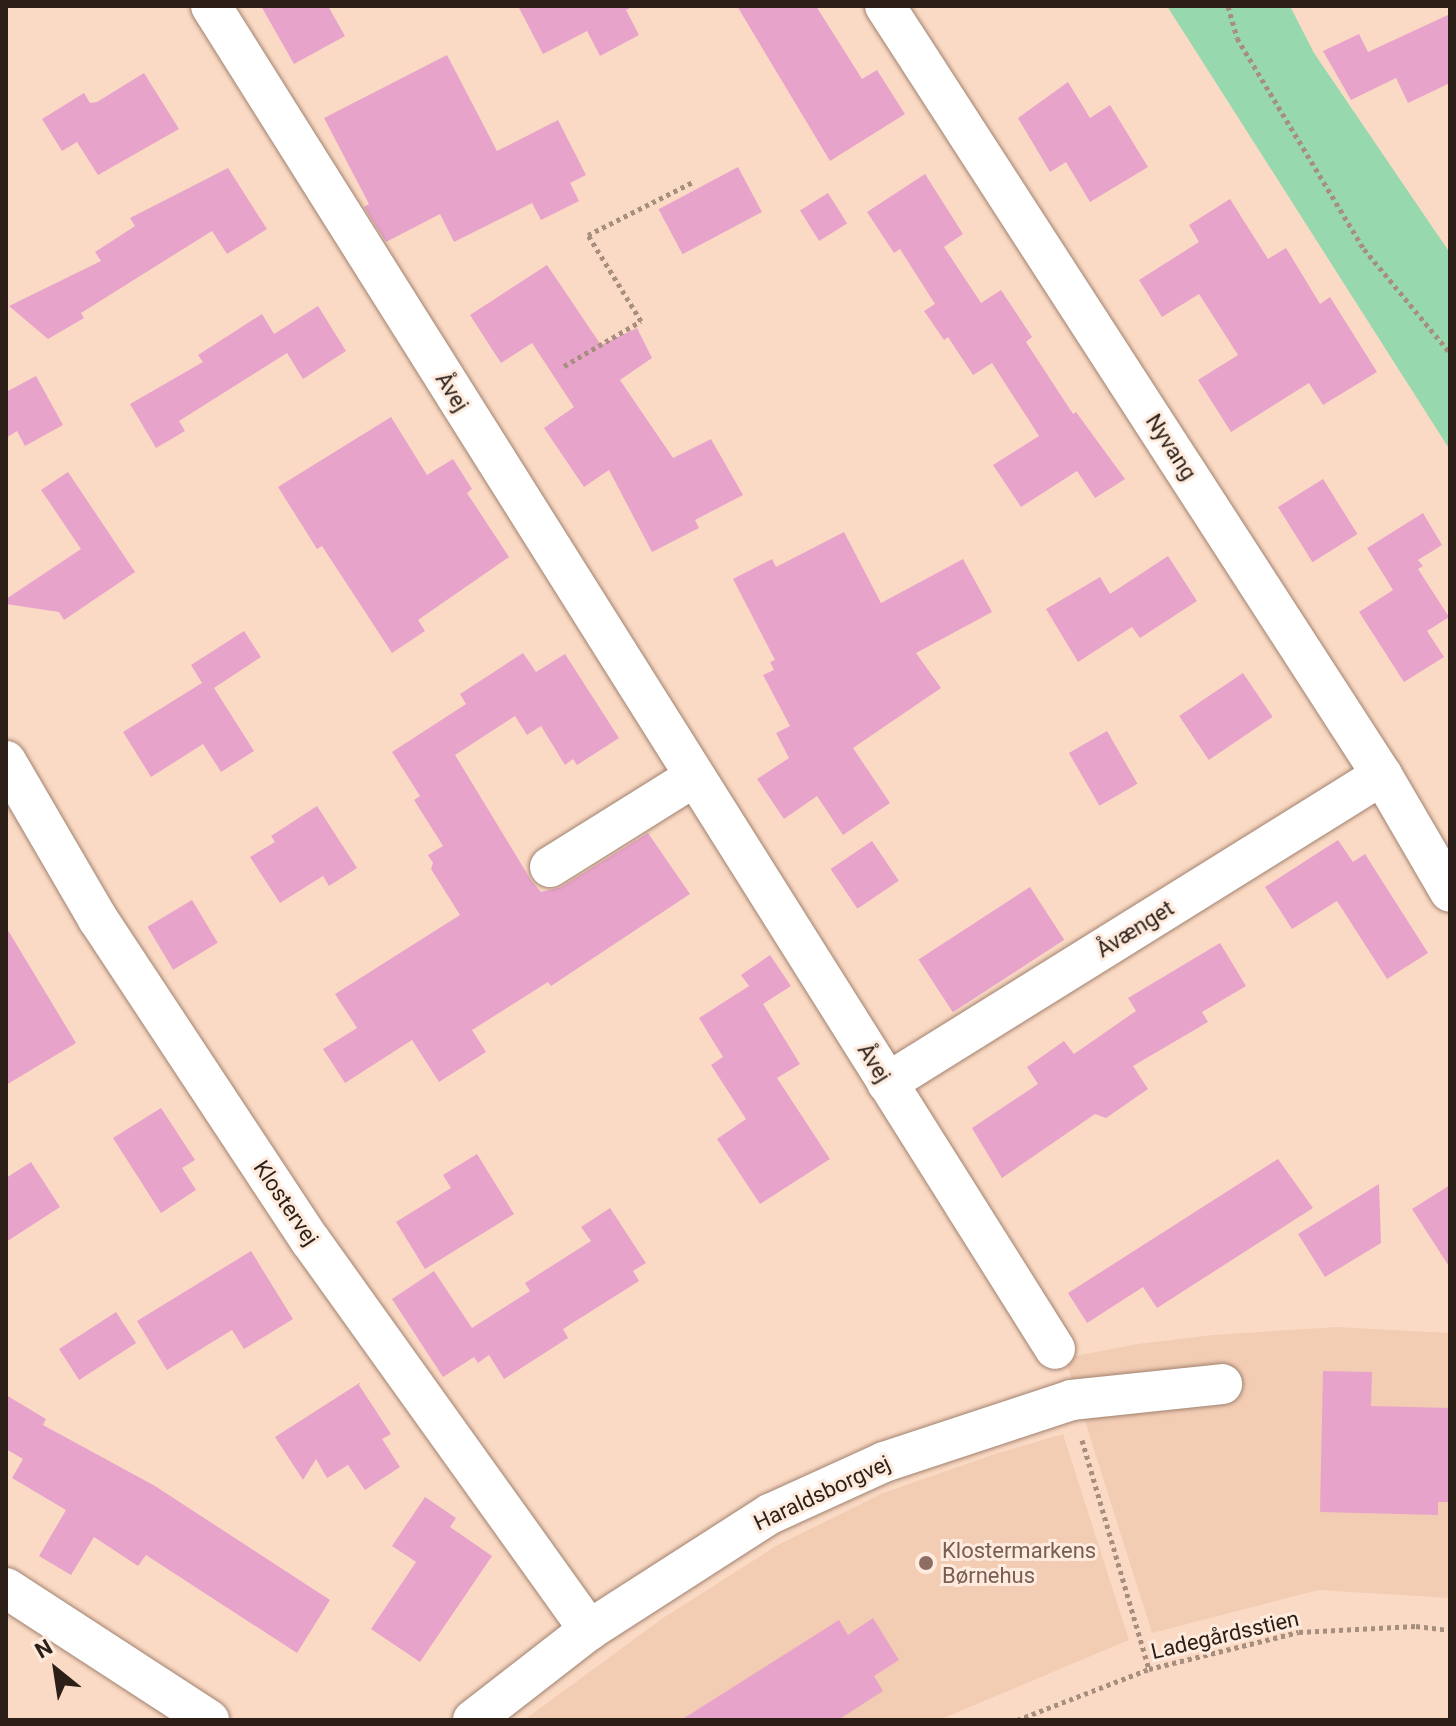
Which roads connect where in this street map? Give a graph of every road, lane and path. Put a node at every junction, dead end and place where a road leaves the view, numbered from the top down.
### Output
1 (211, 6) edge
2 (885, 6) edge
3 (1228, 6) edge
4 (693, 182) dead end
5 (1450, 353) edge
6 (564, 366) dead end
7 (6, 761) edge
8 (1382, 775) junction
9 (694, 777) junction
10 (550, 867) dead end
11 (1450, 892) edge
12 (887, 1083) junction
13 (1055, 1349) dead end
14 (1222, 1384) dead end
15 (1071, 1400) junction
16 (6, 1588) edge
17 (589, 1630) junction
18 (1450, 1630) edge
19 (1149, 1669) junction
20 (209, 1720) edge
21 (473, 1720) edge
22 (1017, 1720) edge

1 - 9 street, Åvej
2 - 8 street, Nyvang
3 - 5 path
4 - 6 path
7 - 17 street, Klostervej
8 - 11 street, Nyvang
8 - 12 street, Åvænget
9 - 10 street
9 - 12 street, Åvej
12 - 13 street, Åvej
14 - 15 street, Haraldsborgvej
15 - 17 street, Haraldsborgvej
15 - 19 path
16 - 20 street
17 - 21 street, Haraldsborgvej
18 - 19 path, Ladegårdsstien
19 - 22 path, Ladegårdsstien

